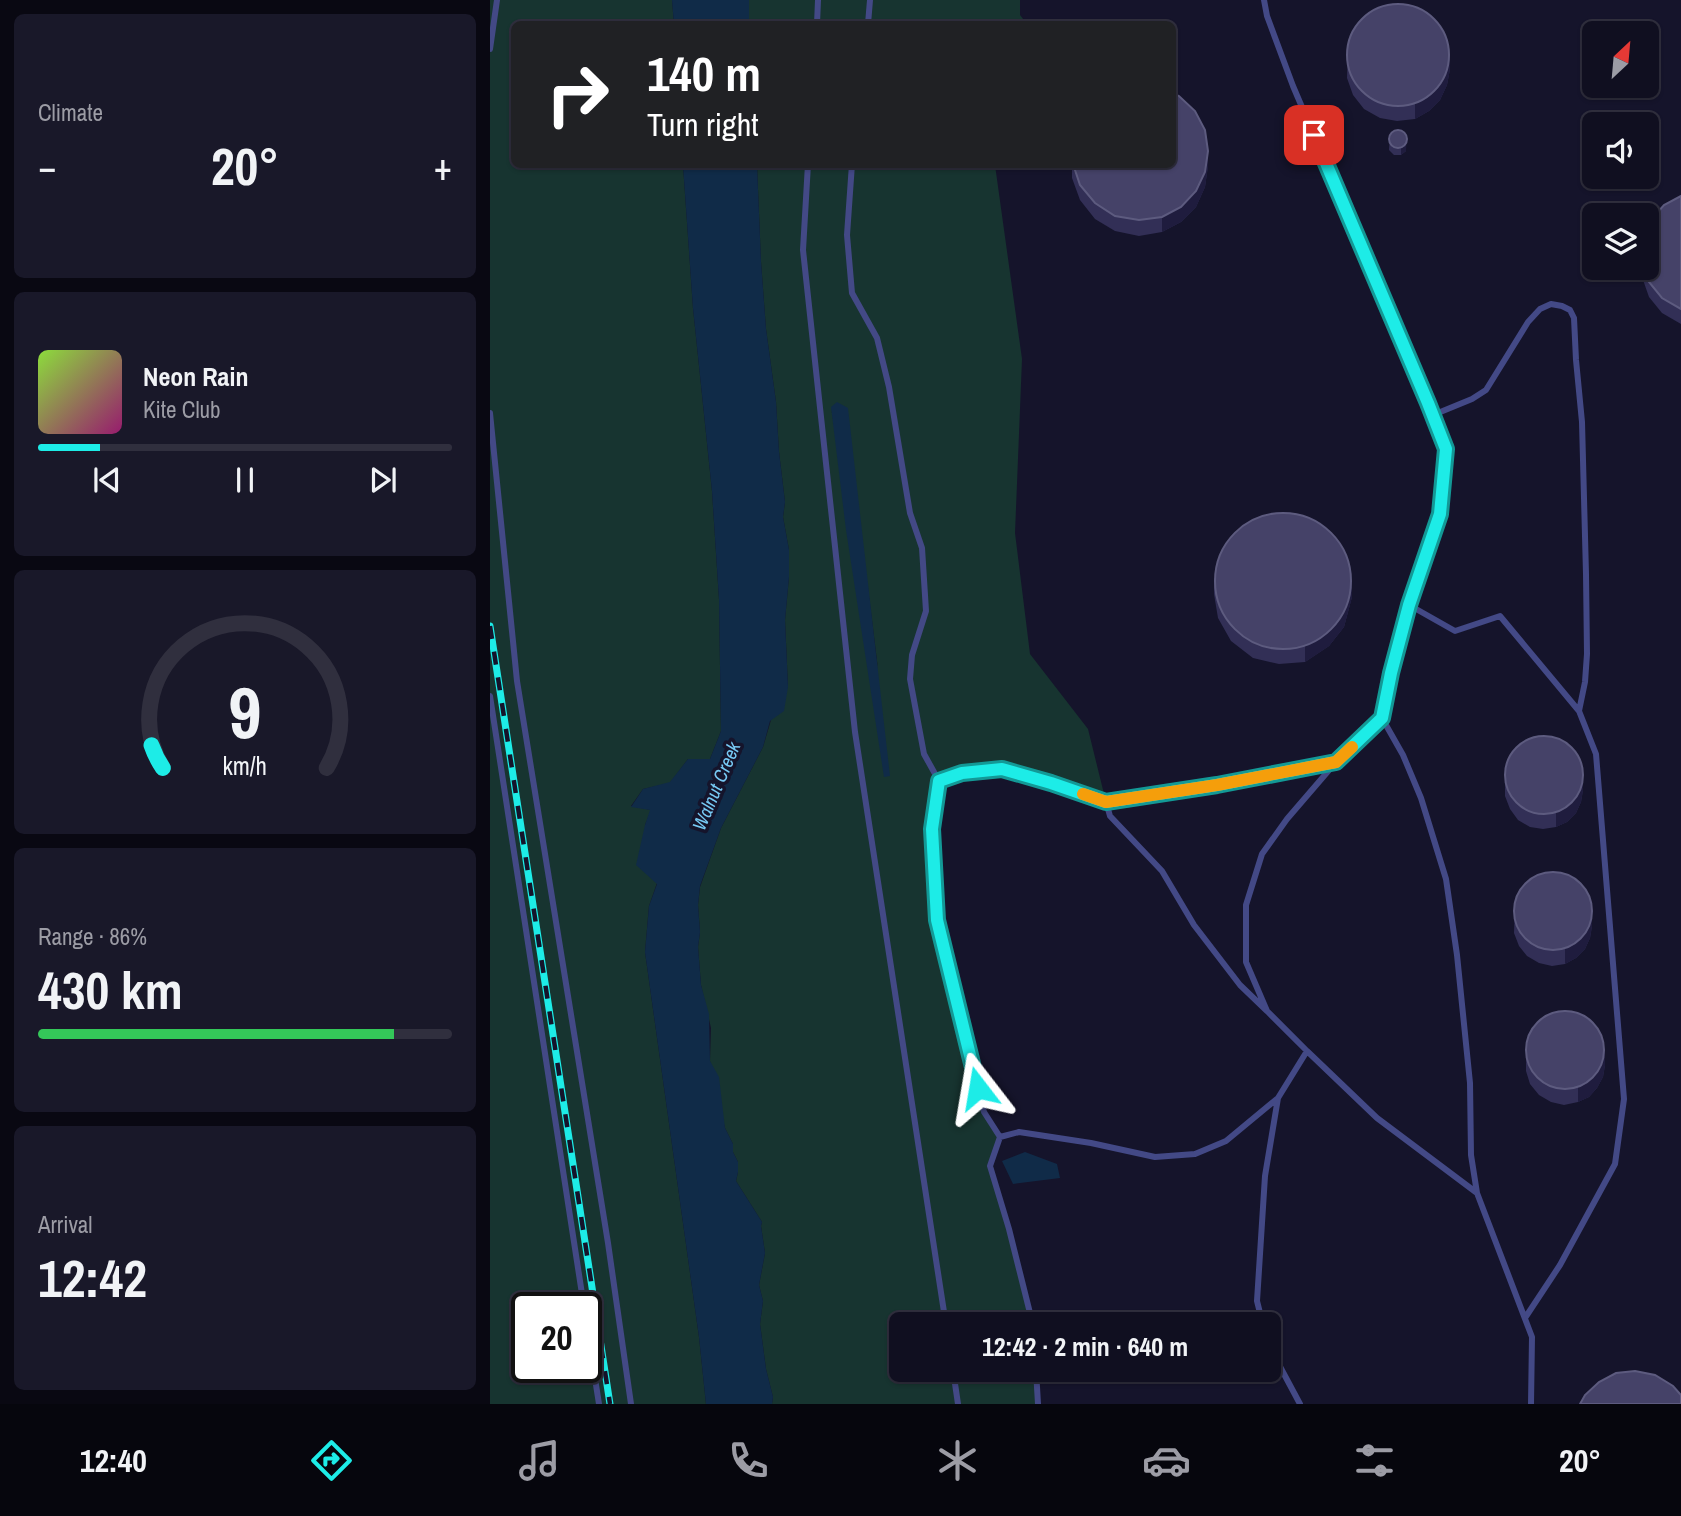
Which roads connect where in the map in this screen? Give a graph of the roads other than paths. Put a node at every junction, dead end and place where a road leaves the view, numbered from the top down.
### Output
1 (496, 0) edge
2 (818, 0) edge
3 (870, 0) edge
4 (1265, 0) edge
5 (817, 21) edge
6 (868, 21) edge
7 (490, 49) edge
8 (808, 168) edge
9 (852, 168) edge
10 (490, 413) edge
11 (1433, 415) junction
12 (1409, 605) junction
13 (490, 696) edge
14 (1579, 711) junction
15 (1382, 718) junction
16 (1336, 762) junction
17 (939, 781) junction
18 (1106, 802) junction
19 (1267, 1012) junction
20 (1307, 1051) junction
21 (1278, 1098) junction
22 (1000, 1137) junction
23 (1477, 1193) junction
24 (582, 1292) edge
25 (944, 1312) edge
26 (1030, 1312) edge
27 (1260, 1312) edge
28 (1525, 1318) junction
29 (1281, 1368) edge
30 (955, 1382) edge
31 (1037, 1382) edge
32 (596, 1383) edge
33 (599, 1404) edge
34 (631, 1404) edge
35 (958, 1404) edge
36 (1038, 1404) edge
37 (1300, 1404) edge
38 (1531, 1404) edge

1 - 7 lane
2 - 5 lane
3 - 6 lane
4 - 11 lane
8 - 25 lane
9 - 17 lane
10 - 34 lane
11 - 12 lane
11 - 14 lane
12 - 14 lane
12 - 15 lane
13 - 24 lane
14 - 28 lane
15 - 16 lane
15 - 23 lane
16 - 18 lane
16 - 19 lane
17 - 18 lane
17 - 22 lane
18 - 19 lane
19 - 20 lane
20 - 21 lane
20 - 23 lane
21 - 22 lane
21 - 27 lane
22 - 26 lane
23 - 28 lane
28 - 38 lane
29 - 37 lane
30 - 35 lane
31 - 36 lane
32 - 33 lane

